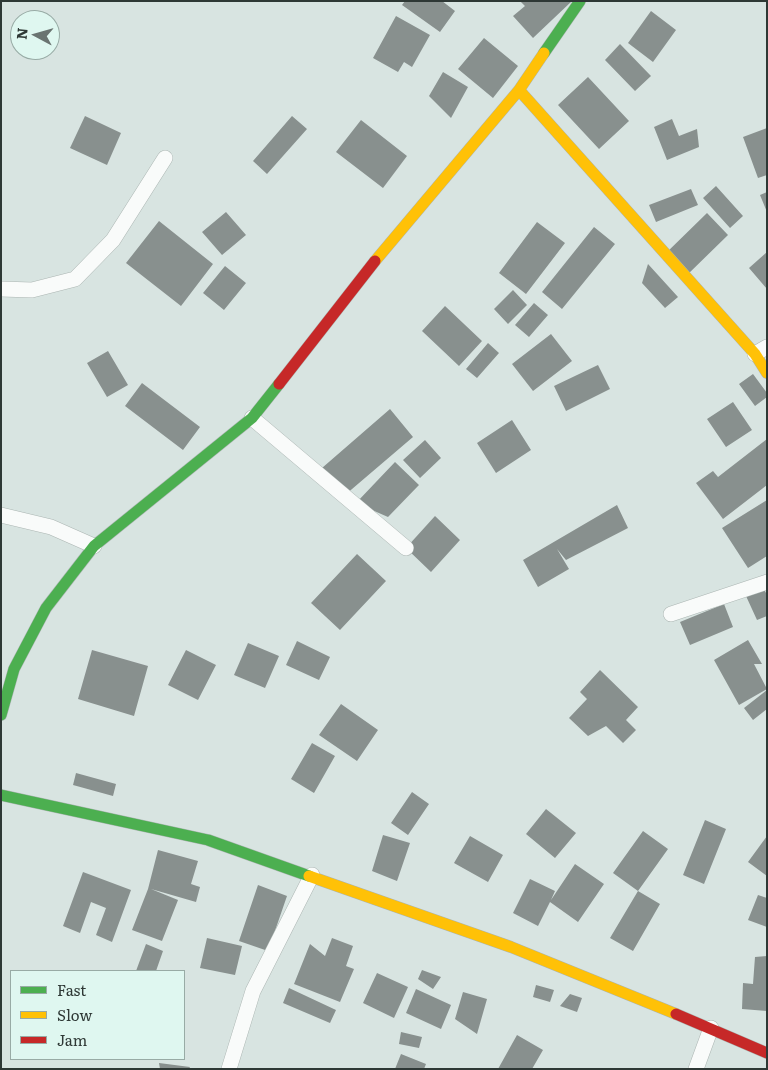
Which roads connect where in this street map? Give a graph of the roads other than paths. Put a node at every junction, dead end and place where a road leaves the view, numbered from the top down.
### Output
1 (580, 1) edge
2 (519, 90) junction
3 (165, 158) dead end
4 (1, 289) edge
5 (761, 350) edge
6 (767, 372) edge
7 (252, 418) junction
8 (1, 515) edge
9 (94, 546) junction
10 (406, 548) dead end
11 (767, 582) edge
12 (671, 614) dead end
13 (1, 715) edge
14 (1, 795) edge
15 (312, 876) junction
16 (711, 1028) junction
17 (767, 1054) edge
18 (229, 1069) edge
19 (696, 1069) edge

1 - 2 street
2 - 5 street
2 - 7 street
3 - 4 street
5 - 6 street
7 - 9 street
7 - 10 street
8 - 9 street
9 - 13 street
11 - 12 street
14 - 15 street
15 - 16 street
15 - 18 street
16 - 17 street
16 - 19 street

